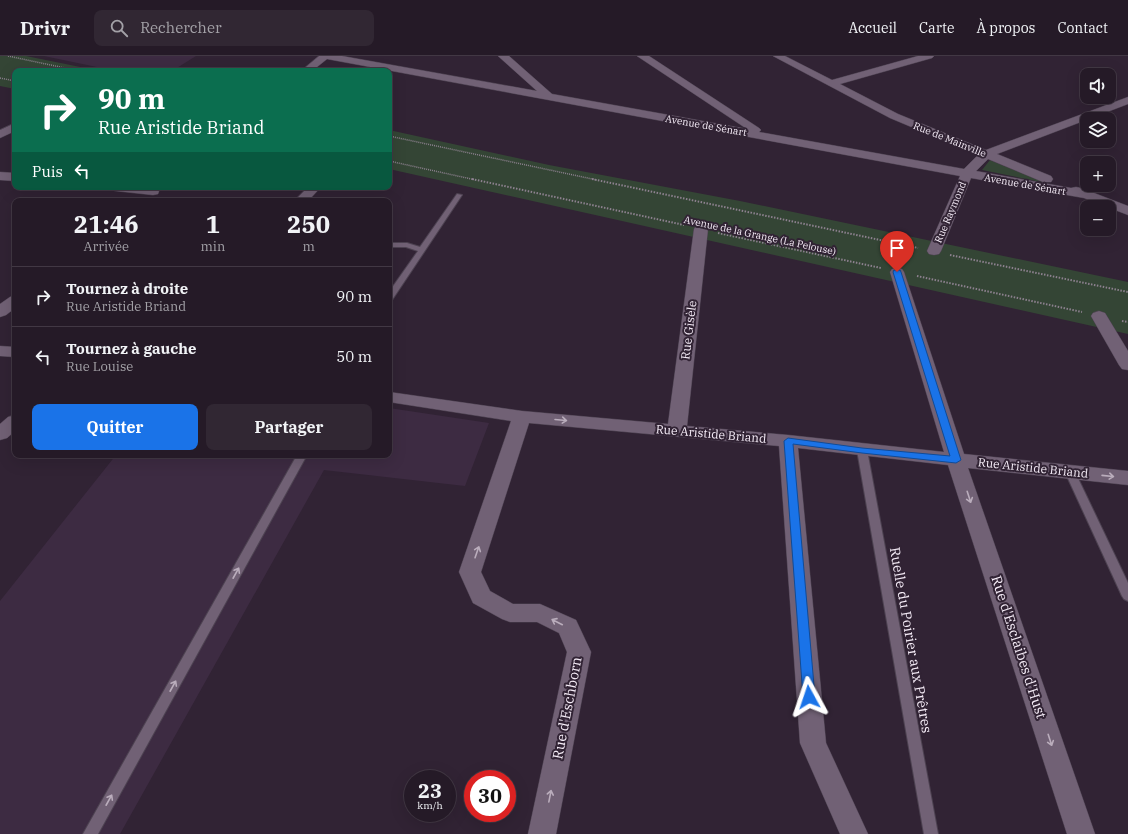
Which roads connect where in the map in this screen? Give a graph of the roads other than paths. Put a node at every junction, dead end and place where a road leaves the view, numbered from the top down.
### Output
1 (326, 56) edge
2 (503, 56) edge
3 (642, 56) edge
4 (778, 56) edge
5 (929, 56) edge
6 (398, 61) dead end
7 (310, 68) edge
8 (387, 68) edge
9 (392, 69) edge
10 (407, 72) junction
11 (831, 83) junction
12 (550, 97) junction
13 (1128, 100) edge
14 (12, 128) edge
15 (0, 135) edge
16 (763, 136) junction
17 (986, 154) junction
18 (967, 173) junction
19 (0, 176) edge
20 (12, 177) edge
21 (154, 190) edge
22 (312, 190) edge
23 (459, 195) dead end
24 (1086, 195) junction
25 (144, 198) edge
26 (304, 198) edge
27 (1128, 211) edge
28 (701, 229) road end
29 (392, 245) edge
30 (422, 250) junction
31 (934, 251) road end
32 (897, 272) road end
33 (392, 294) edge
34 (12, 302) edge
35 (0, 312) edge
36 (1099, 316) road end
37 (0, 351) edge
38 (12, 352) edge
39 (1128, 365) edge
40 (392, 397) edge
41 (522, 417) junction
42 (12, 424) edge
43 (677, 430) junction
44 (0, 434) edge
45 (788, 441) junction
46 (862, 450) junction
47 (300, 458) edge
48 (956, 460) junction
49 (1070, 472) junction
50 (1128, 478) edge
51 (1128, 596) edge
52 (90, 834) edge
53 (542, 834) edge
54 (854, 834) edge
55 (931, 834) edge
56 (1081, 834) edge

1 - 7 street
1 - 8 street, Avenue de Sénart
2 - 12 street
3 - 16 street
4 - 11 street, Rue de Mainville
5 - 11 street
6 - 10 street
9 - 10 street, Avenue de Sénart
10 - 12 street, Avenue de Sénart
11 - 17 street, Rue de Mainville
12 - 16 street, Avenue de Sénart
13 - 17 street
14 - 15 street
16 - 18 street, Avenue de Sénart
17 - 18 street
17 - 24 street, Rue de Mainville
18 - 24 street, Avenue de Sénart
18 - 31 street, Rue Raymond
19 - 20 street
21 - 25 street
22 - 26 street
23 - 30 lane
24 - 27 street, Rue de Mainville
28 - 43 street, Rue Gisèle
29 - 30 lane
30 - 33 lane
32 - 48 street, Rue d'Esclaibes d'Hust
34 - 35 street
36 - 39 street
37 - 38 street
40 - 41 street, Rue Aristide Briand
41 -> 43 street, Rue Aristide Briand
53 -> 41 street, Rue d'Eschborn
42 - 44 street
43 - 45 street, Rue Aristide Briand
45 - 46 street, Rue Aristide Briand
45 - 54 street
46 - 48 street, Rue Aristide Briand
46 - 55 lane, Ruelle du Poirier aux Prêtres
52 -> 47 lane
48 - 49 street, Rue Aristide Briand
48 -> 56 street, Rue d'Esclaibes d'Hust
49 -> 50 street, Rue Aristide Briand
49 - 51 lane

